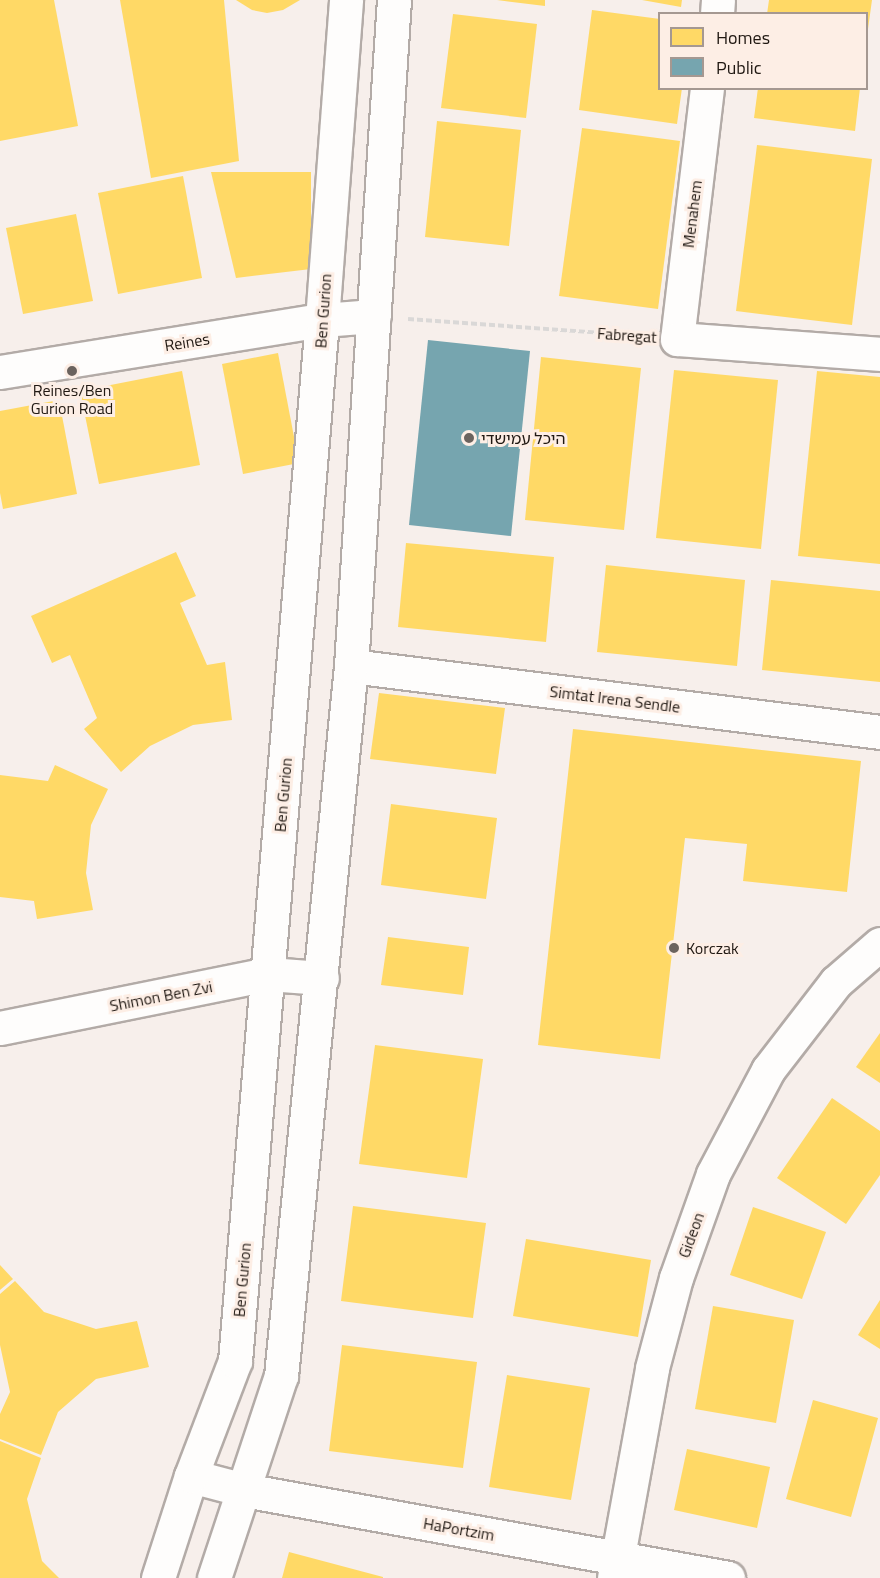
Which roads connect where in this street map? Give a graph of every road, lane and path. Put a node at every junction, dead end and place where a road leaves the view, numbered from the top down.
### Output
1 (346, 0) edge
2 (394, 0) edge
3 (707, 90) edge
4 (374, 316) junction
5 (322, 320) junction
6 (677, 339) junction
7 (880, 354) edge
8 (0, 372) edge
9 (351, 666) junction
10 (880, 732) edge
11 (880, 944) edge
12 (268, 974) junction
13 (322, 978) junction
14 (0, 1028) edge
15 (191, 1476) junction
16 (244, 1490) junction
17 (616, 1568) edge
18 (158, 1578) edge
19 (214, 1578) edge
20 (728, 1578) edge

1 - 5 main road, Ben Gurion
2 - 4 main road
3 - 6 main road, Menahem
4 - 5 main road, Reines
4 - 6 path, Fabregat
4 - 9 main road
5 - 8 main road, Reines
5 - 12 main road, Ben Gurion
6 - 7 main road, Fabregat
9 - 10 main road, Simtat Irena Sendle
9 - 13 main road
11 - 17 main road, Gideon
12 - 13 main road, Shimon Ben Zvi
12 - 14 main road, Shimon Ben Zvi
12 - 15 main road, Ben Gurion
13 - 16 main road
15 - 16 main road, HaPortzim
15 - 18 main road, Ben Gurion
16 - 17 main road, HaPortzim
16 - 19 main road
17 - 20 main road, HaPortzim

